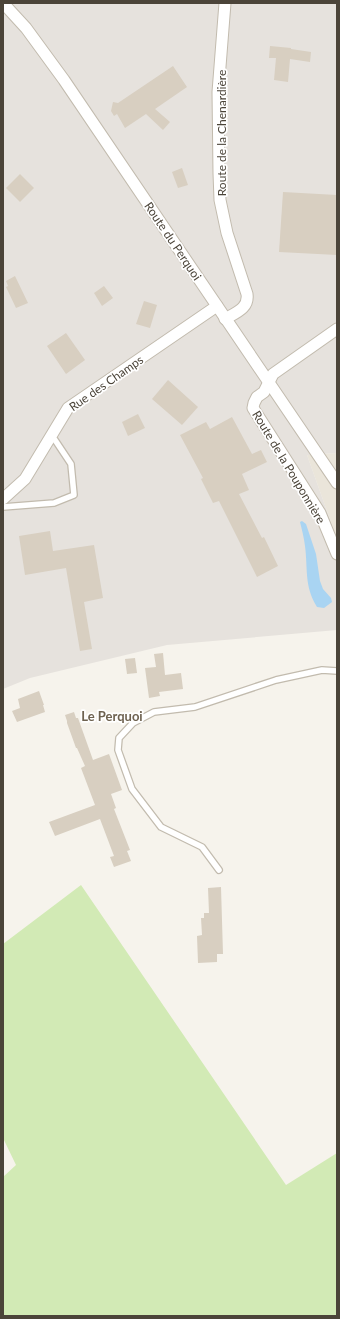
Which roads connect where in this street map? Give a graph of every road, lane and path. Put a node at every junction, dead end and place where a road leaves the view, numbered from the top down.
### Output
1 (3, 3) edge
2 (225, 3) edge
3 (216, 306) junction
4 (225, 319) junction
5 (337, 329) edge
6 (269, 384) junction
7 (51, 437) junction
8 (337, 483) edge
9 (3, 499) edge
10 (3, 506) edge
11 (337, 554) edge
12 (337, 671) edge
13 (219, 870) dead end

1 - 3 street, Route du Perquoi
2 - 4 street, Route de la Chenardière
3 - 4 street, Route du Perquoi
3 - 7 street, Rue des Champs
4 - 6 street, Route du Perquoi
5 - 6 street
6 - 8 street, Route du Perquoi
6 - 11 street, Route de la Pouponnière
7 - 9 street, Rue des Champs
7 - 10 lane
12 - 13 lane

